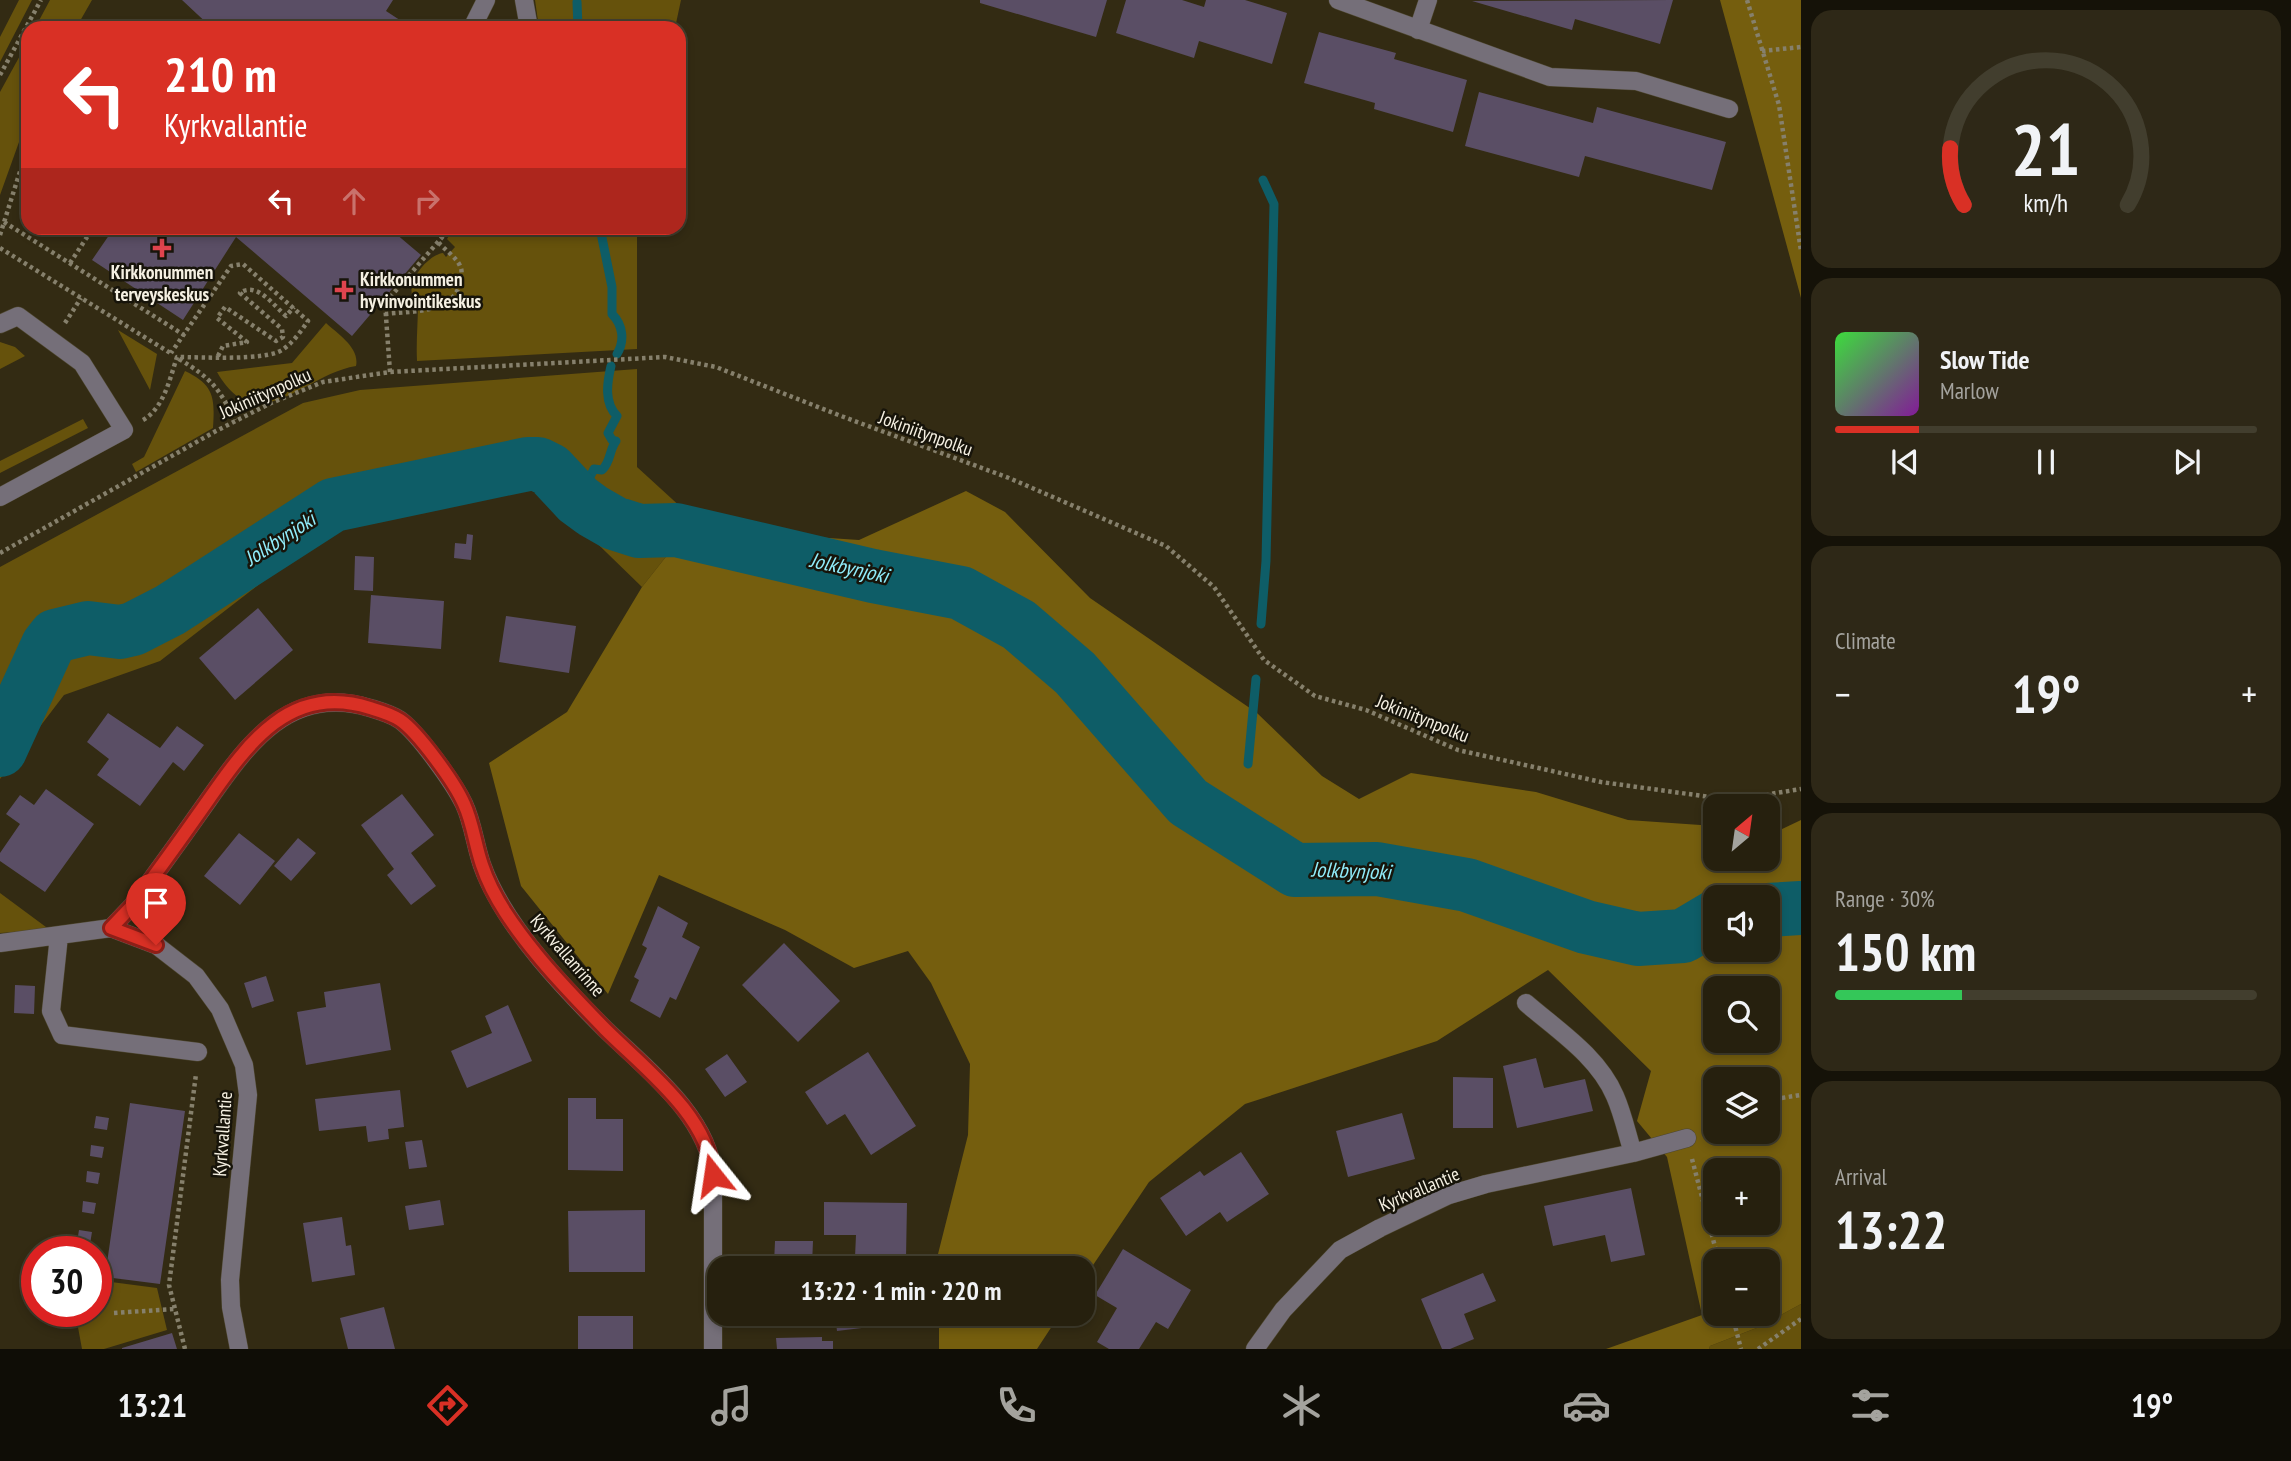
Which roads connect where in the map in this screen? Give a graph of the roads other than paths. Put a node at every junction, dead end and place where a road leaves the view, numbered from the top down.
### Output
1 (486, 0) edge
2 (524, 0) edge
3 (1338, 0) edge
4 (1427, 0) edge
5 (476, 21) edge
6 (528, 21) edge
7 (1418, 30) junction
8 (1729, 109) dead end
9 (0, 324) edge
10 (0, 497) edge
11 (111, 928) junction
12 (59, 936) junction
13 (0, 943) edge
14 (1526, 1003) dead end
15 (198, 1052) road end
16 (1687, 1138) road end
17 (1633, 1153) junction
18 (239, 1349) edge
19 (713, 1349) edge
20 (1255, 1349) edge

1 - 5 street
2 - 6 street
3 - 7 street
4 - 7 street
7 - 8 street
9 - 10 street
11 - 12 street, Kyrkvallantie
11 - 18 street, Kyrkvallantie
11 - 19 street, Kyrkvallanrinne
12 - 13 street, Kyrkvallantie
12 - 15 street
14 - 17 street
16 - 17 street, Kyrkvallantie
17 - 20 street, Kyrkvallantie

